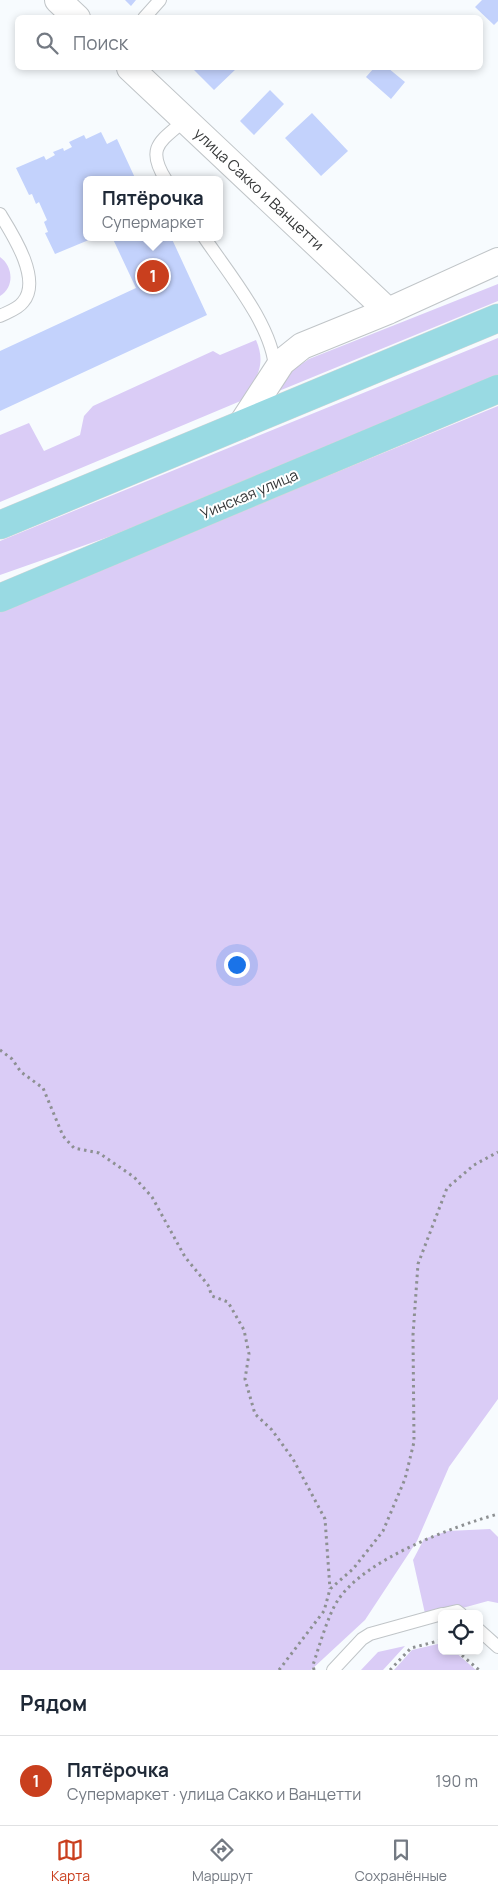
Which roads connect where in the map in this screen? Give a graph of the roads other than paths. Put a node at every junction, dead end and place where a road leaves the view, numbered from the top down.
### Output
1 (58, 0) edge
2 (160, 0) edge
3 (74, 15) edge
4 (147, 15) edge
5 (132, 70) edge
6 (185, 120) junction
7 (164, 176) edge
8 (0, 214) edge
9 (207, 241) edge
10 (498, 261) edge
11 (388, 311) junction
12 (0, 316) edge
13 (498, 318) edge
14 (275, 371) junction
15 (498, 389) edge
16 (241, 425) junction
17 (0, 525) edge
18 (2, 596) edge
19 (438, 1615) edge
20 (483, 1634) edge
21 (498, 1647) edge
22 (332, 1670) edge

1 - 3 street
2 - 4 lane
5 - 6 street, улица Сакко и Ванцетти
6 - 7 lane
6 - 11 street, улица Сакко и Ванцетти
8 - 12 lane
9 - 14 lane
10 - 11 street
11 - 14 street
13 - 16 main road
14 - 16 street
15 - 18 main road, Уинская улица
16 - 17 main road
19 - 22 lane
20 - 21 lane

